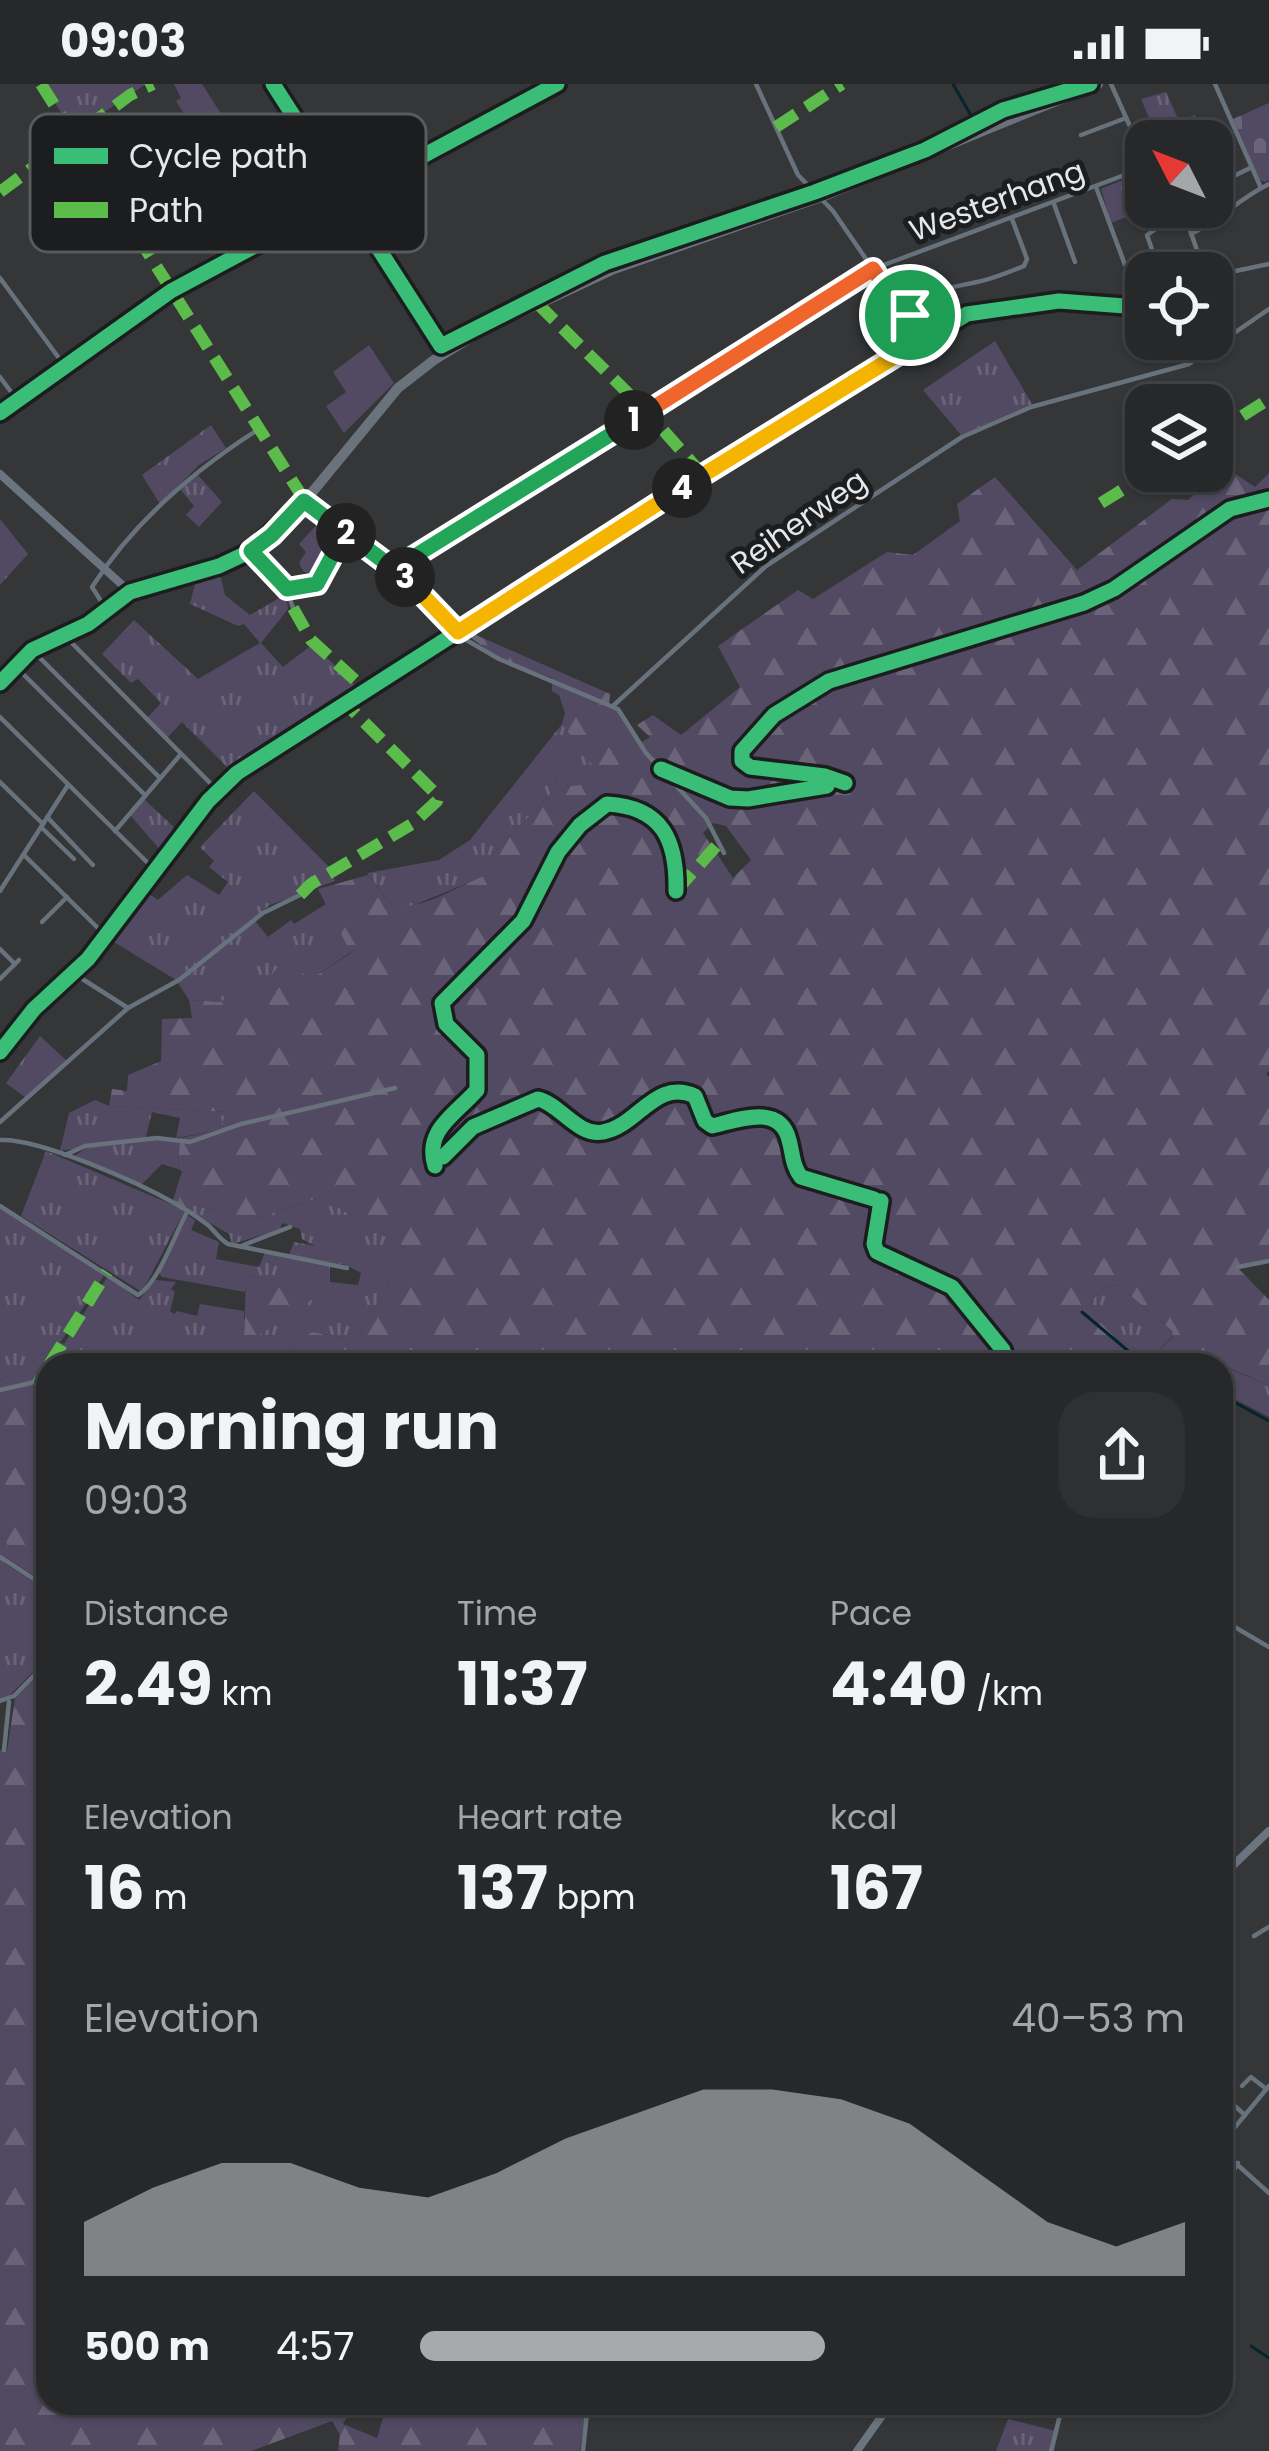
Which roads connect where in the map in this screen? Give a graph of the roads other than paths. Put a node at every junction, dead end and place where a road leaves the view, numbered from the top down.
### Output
1 (756, 84) edge
2 (1098, 84) edge
3 (1111, 84) edge
4 (1215, 84) edge
5 (1126, 118) joint
6 (1081, 135) dead end
7 (1252, 167) junction
8 (1125, 174) edge
9 (1233, 176) edge
10 (1269, 184) edge
11 (1096, 187) junction
12 (1261, 188) junction
13 (821, 197) junction
14 (1054, 204) junction
15 (1012, 219) junction
16 (1160, 228) edge
17 (1190, 228) edge
18 (1191, 234) junction
19 (381, 252) edge
20 (1153, 252) edge
21 (1199, 252) edge
22 (1076, 262) dead end
23 (1269, 264) edge
24 (1124, 265) dead end
25 (873, 269) junction
26 (1233, 270) edge
27 (0, 278) edge
28 (1125, 306) edge
29 (1269, 309) edge
30 (910, 315) junction
31 (941, 328) junction
32 (445, 352) junction
33 (64, 365) dead end
34 (0, 377) edge
35 (17, 400) dead end
36 (259, 429) dead end
37 (2, 481) edge
38 (304, 501) junction
39 (345, 532) junction
40 (251, 551) junction
41 (104, 567) junction
42 (394, 569) junction
43 (287, 589) junction
44 (130, 592) junction
45 (293, 608) dead end
46 (106, 609) junction
47 (458, 632) junction
48 (64, 635) junction
49 (32, 650) junction
50 (14, 665) junction
51 (0, 683) edge
52 (614, 705) junction
53 (0, 717) edge
54 (181, 754) junction
55 (160, 778) junction
56 (0, 782) edge
57 (68, 785) junction
58 (217, 790) junction
59 (145, 795) junction
60 (44, 823) junction
61 (115, 830) junction
62 (724, 853) dead end
63 (24, 855) junction
64 (74, 859) dead end
65 (93, 865) dead end
66 (0, 868) edge
67 (157, 872) junction
68 (9, 877) junction
69 (0, 891) edge
70 (300, 895) dead end
71 (67, 897) junction
72 (42, 922) dead end
73 (106, 937) junction
74 (0, 949) edge
75 (72, 973) junction
76 (0, 979) edge
77 (128, 1008) junction
78 (0, 1052) edge
79 (395, 1088) dead end
80 (0, 1122) edge
81 (0, 1140) edge
82 (65, 1155) junction
83 (0, 1206) edge
84 (187, 1212) junction
85 (290, 1227) dead end
86 (241, 1246) junction
87 (1269, 1261) edge
88 (1238, 1267) dead end
89 (347, 1268) dead end
90 (36, 1383) edge
91 (0, 1390) edge
92 (0, 1557) edge
93 (36, 1580) edge
94 (1233, 1626) edge
95 (1269, 1647) edge
96 (36, 1671) edge
97 (4, 1700) edge
98 (4, 1750) dead end
99 (1269, 1831) edge
100 (1233, 1866) edge
101 (1269, 1927) edge
102 (1254, 1936) dead end
103 (1242, 2086) dead end
104 (1268, 2088) edge
105 (1233, 2105) edge
106 (1245, 2115) junction
107 (1233, 2131) edge
108 (1233, 2158) edge
109 (1238, 2163) junction
110 (1233, 2172) edge
111 (1269, 2193) edge
112 (588, 2415) edge
113 (882, 2415) edge
114 (1060, 2415) edge
115 (583, 2451) edge
116 (857, 2451) edge
117 (1051, 2451) edge

1 - 13 street
2 - 13 main road
3 - 5 street
4 - 7 street
5 - 6 street
7 - 9 street
7 - 12 street
8 - 11 street, Westerhang
10 - 12 street
11 - 14 street, Westerhang
11 - 24 street
12 - 18 street
13 - 25 street
13 - 32 main road
14 - 15 street, Westerhang
14 - 22 street
15 - 25 street, Westerhang
15 - 30 street
16 - 20 street
17 - 18 street
18 - 21 street
19 - 32 street
23 - 26 street
25 - 30 street
25 - 42 street, Westerhang
27 - 33 street
28 - 31 street
29 - 52 street, Reiherweg
30 - 31 street
31 - 47 street
32 - 38 main road
34 - 35 street
36 - 41 street
37 - 41 street
38 - 39 street
38 - 40 main road
39 - 42 street
39 - 43 street
40 - 43 street
40 - 44 main road
41 - 44 street
41 - 46 street
42 - 47 street
43 - 45 street
44 - 46 main road
46 - 48 main road
47 - 52 street
47 - 58 street
48 - 49 main road
48 - 54 street
49 - 50 main road
49 - 55 street
50 - 51 main road
50 - 59 street
52 - 62 street
53 - 57 street
54 - 55 street
54 - 58 street
55 - 59 street
56 - 60 street
57 - 60 street
57 - 61 street
58 - 67 street
59 - 61 street
60 - 63 street
60 - 64 street
60 - 65 street
61 - 67 street
63 - 68 street
63 - 71 street
66 - 68 street
67 - 73 street
68 - 69 street
70 - 77 street
71 - 72 street
71 - 73 street
73 - 75 street
74 - 76 street
75 - 77 street
75 - 78 street
77 - 80 street
79 - 82 street
81 - 82 street
82 - 84 street
83 - 84 street
84 - 86 street
85 - 86 street
86 - 89 street
87 - 88 street
90 - 91 street
92 - 93 street
94 - 95 street
96 - 97 street
97 - 98 street
99 - 100 street
101 - 102 street
103 - 104 street
104 - 106 street
105 - 106 street
106 - 107 street
108 - 109 street
109 - 110 street
109 - 111 street
112 - 115 street
113 - 116 street
114 - 117 street

